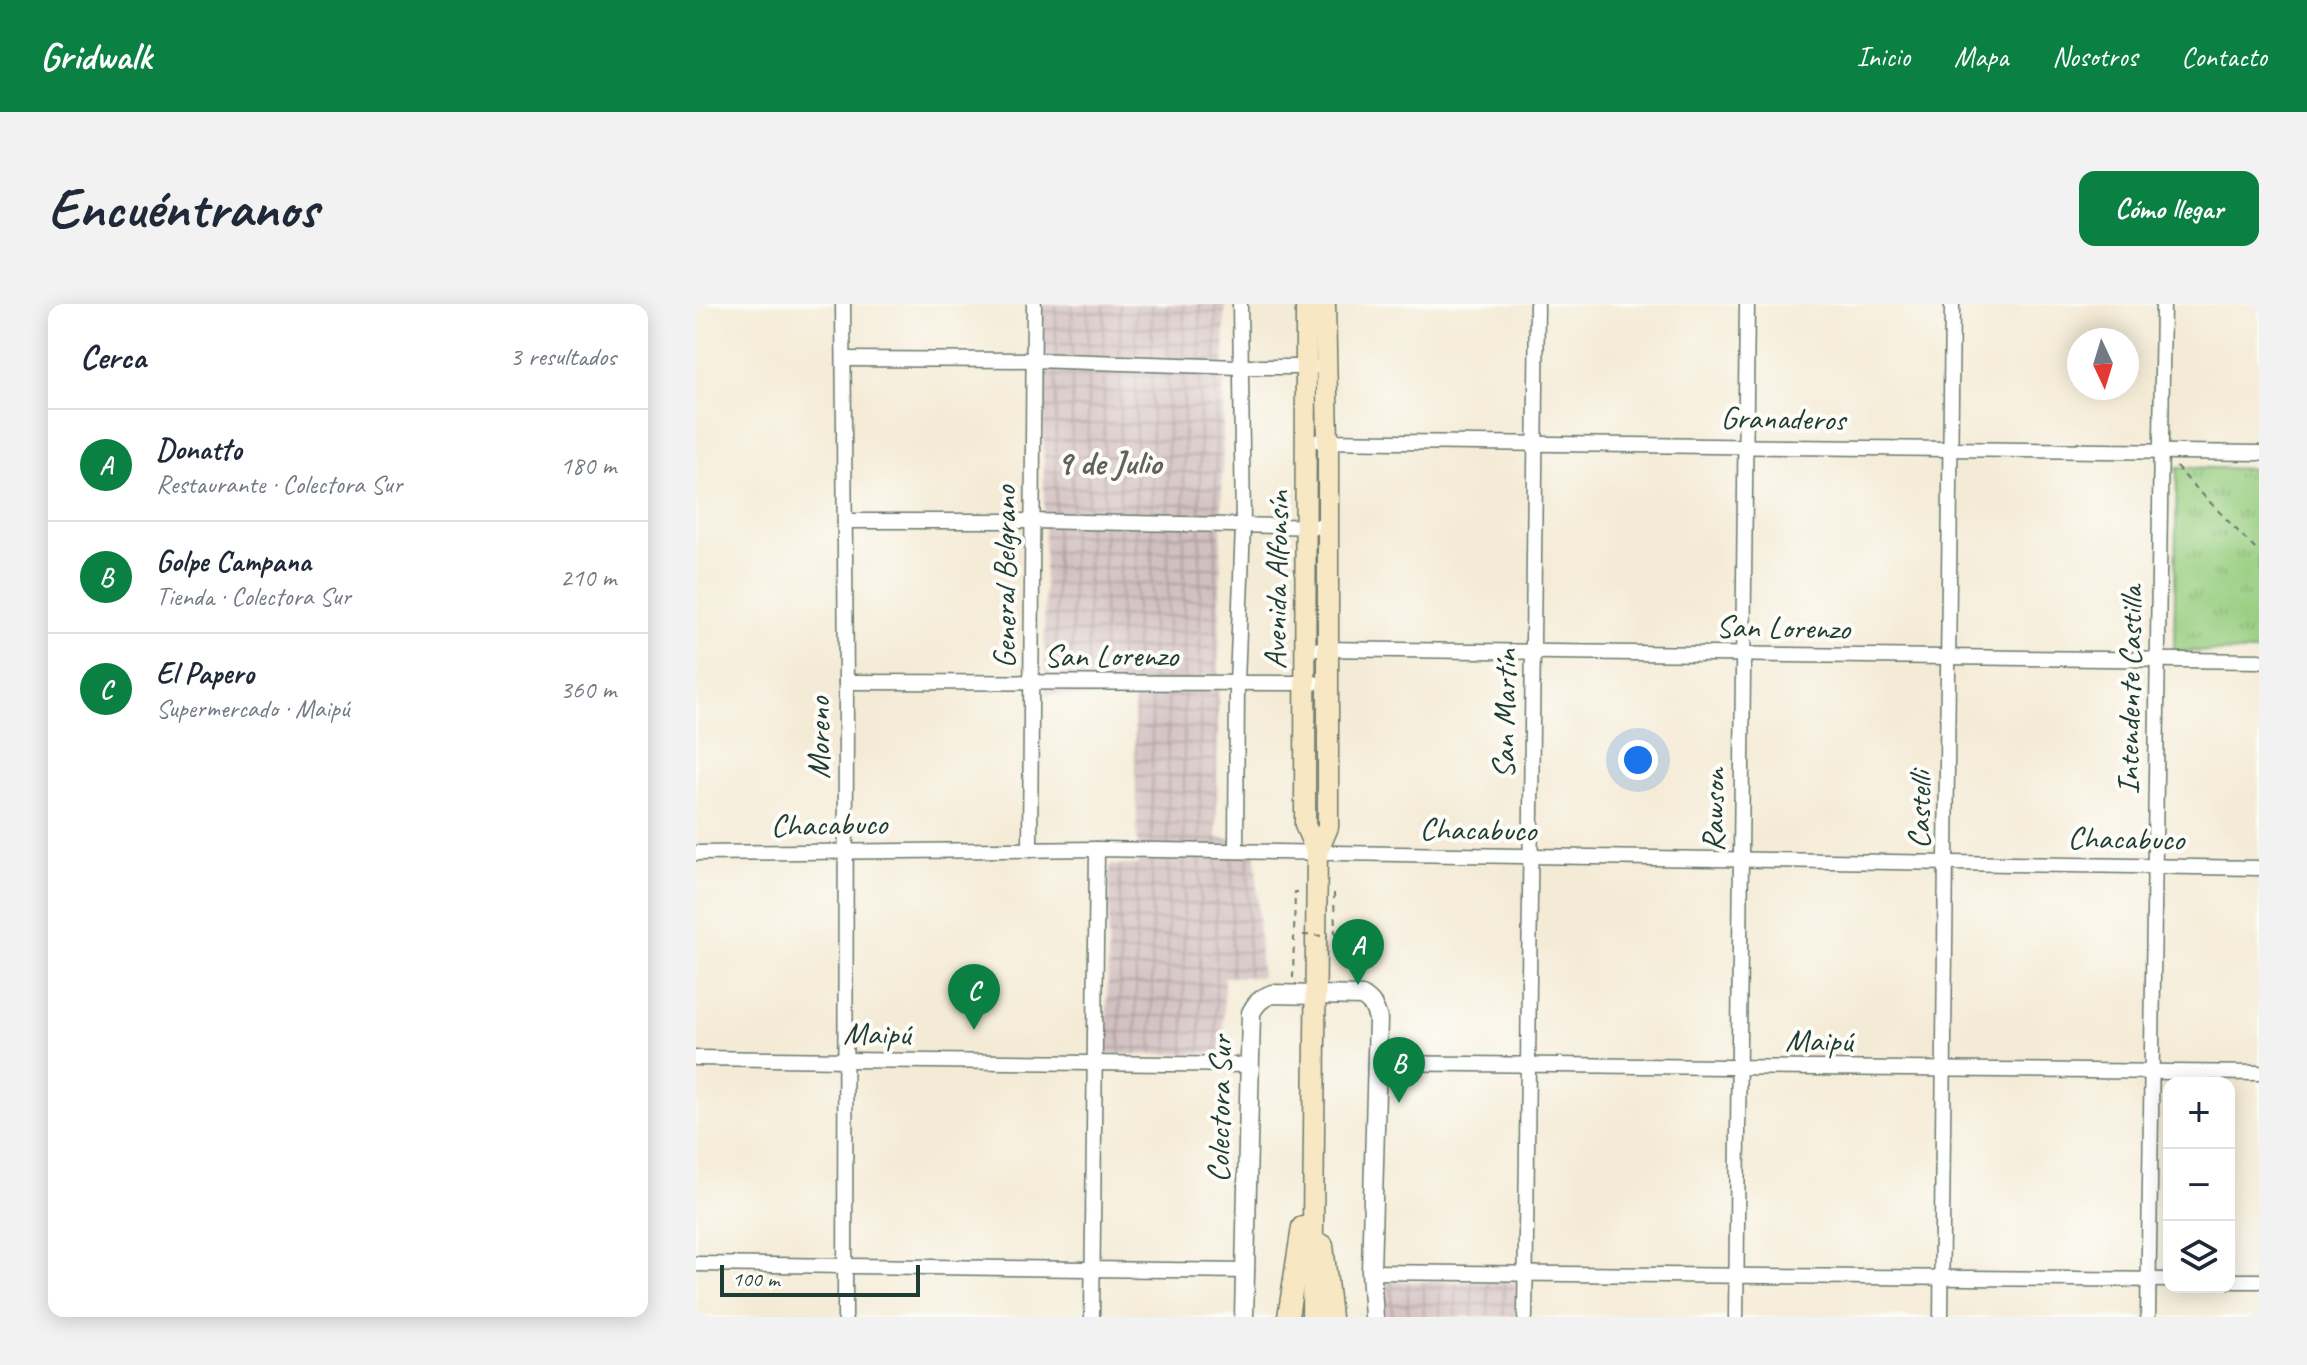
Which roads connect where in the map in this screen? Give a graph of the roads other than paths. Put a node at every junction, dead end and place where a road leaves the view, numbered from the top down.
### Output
1 (843, 304) edge
2 (1034, 304) edge
3 (1240, 304) edge
4 (1306, 304) edge
5 (1325, 304) edge
6 (1537, 304) edge
7 (1747, 304) edge
8 (1952, 304) edge
9 (2163, 304) edge
10 (844, 359) junction
11 (1033, 360) junction
12 (1239, 367) junction
13 (1316, 367) junction
14 (1328, 440) junction
15 (1307, 441) junction
16 (1536, 442) junction
17 (1745, 446) junction
18 (1951, 448) junction
19 (2161, 451) junction
20 (2259, 453) edge
21 (845, 521) junction
22 (1032, 521) junction
23 (1243, 525) junction
24 (1307, 527) junction
25 (1328, 527) junction
26 (1305, 649) junction
27 (1328, 649) junction
28 (1533, 652) junction
29 (1743, 654) junction
30 (1949, 657) junction
31 (2158, 660) junction
32 (2259, 661) edge
33 (846, 682) junction
34 (1031, 683) junction
35 (1237, 683) junction
36 (1305, 683) junction
37 (1327, 683) junction
38 (1097, 849) junction
39 (1030, 850) junction
40 (1236, 851) junction
41 (846, 852) junction
42 (696, 853) edge
43 (1317, 853) junction
44 (1531, 858) junction
45 (1741, 861) junction
46 (1946, 864) junction
47 (2155, 866) junction
48 (2259, 868) edge
49 (1315, 994) junction
50 (696, 1058) edge
51 (845, 1060) junction
52 (1095, 1063) junction
53 (1378, 1063) junction
54 (1528, 1064) junction
55 (1249, 1065) junction
56 (1739, 1067) junction
57 (1944, 1069) junction
58 (2152, 1071) junction
59 (2259, 1073) edge
60 (1313, 1156) junction
61 (696, 1264) edge
62 (845, 1266) junction
63 (1093, 1269) junction
64 (1247, 1271) junction
65 (1371, 1272) junction
66 (1526, 1274) junction
67 (1736, 1276) junction
68 (1942, 1278) junction
69 (2149, 1280) junction
70 (2163, 1280) edge
71 (2235, 1281) edge
72 (2259, 1281) edge
73 (845, 1317) edge
74 (1092, 1317) edge
75 (1244, 1317) edge
76 (1288, 1317) edge
77 (1312, 1317) edge
78 (1331, 1317) edge
79 (1374, 1317) edge
80 (1525, 1317) edge
81 (1736, 1317) edge
82 (1941, 1317) edge
83 (2148, 1317) edge

1 - 10 street, Moreno
2 - 11 street, General Belgrano
3 - 12 street
4 - 13 main road, Avenida Alfonsín
5 - 13 main road, Avenida Alfonsín
6 - 16 street, San Martín
7 - 17 street, Rawson
8 - 18 street, Castelli
9 - 19 street, Intendente Castilla
10 - 11 street
10 - 21 street, Moreno
11 - 12 street
11 - 22 street, General Belgrano
12 - 13 street
12 - 23 street
13 - 14 main road, Avenida Alfonsín
13 - 15 main road, Avenida Alfonsín
14 - 15 street, Granaderos
14 - 16 street, Granaderos
14 - 25 main road, Avenida Alfonsín
15 - 24 main road, Avenida Alfonsín
16 - 17 street, Granaderos
16 - 28 street, San Martín
17 - 18 street, Granaderos
17 - 29 street, Rawson
18 - 19 street, Granaderos
18 - 30 street, Castelli
19 - 20 street, Granaderos
19 - 31 street, Intendente Castilla
21 - 22 street
21 - 33 street, Moreno
22 - 23 street
22 - 34 street, General Belgrano
23 - 24 street
23 - 35 street
24 - 25 street
24 - 26 main road, Avenida Alfonsín
25 - 27 main road, Avenida Alfonsín
26 - 27 street, San Lorenzo
26 - 36 main road, Avenida Alfonsín
27 - 28 street, San Lorenzo
27 - 37 main road, Avenida Alfonsín
28 - 29 street, San Lorenzo
28 - 44 street, San Martín
29 - 30 street, San Lorenzo
29 - 45 street, Rawson
30 - 31 street, San Lorenzo
30 - 46 street, Castelli
31 - 32 street, San Lorenzo
31 - 47 street, Intendente Castilla
33 - 34 street, San Lorenzo
33 - 41 street, Moreno
34 - 35 street, San Lorenzo
34 - 39 street, General Belgrano
35 - 36 street, San Lorenzo
35 - 40 street
36 - 37 street, San Lorenzo
36 - 43 main road, Avenida Alfonsín
37 - 43 main road, Avenida Alfonsín
38 - 39 street, Chacabuco
38 - 40 street, Chacabuco
38 - 52 street
39 - 41 street, Chacabuco
40 - 43 street, Chacabuco
41 - 42 street, Chacabuco
41 - 51 street, Moreno
43 - 44 street, Chacabuco
43 - 49 main road, Avenida Alfonsín
44 - 45 street, Chacabuco
44 - 54 street, San Martín
45 - 46 street, Chacabuco
45 - 56 street, Rawson
46 - 47 street, Chacabuco
46 - 57 street, Castelli
47 - 48 street, Chacabuco
47 - 58 street, Intendente Castilla
49 - 53 street, Colectora Sur
49 - 55 street, Colectora Sur
49 - 60 main road, Avenida Alfonsín
50 - 51 street, Maipú
51 - 52 street, Maipú
51 - 62 street, Moreno
52 - 55 street, Maipú
52 - 63 street
53 - 54 street, Maipú
53 - 65 street, Colectora Sur
54 - 56 street, Maipú
54 - 66 street, San Martín
55 - 64 street, Colectora Sur
56 - 57 street, Maipú
56 - 67 street, Rawson
57 - 58 street, Maipú
57 - 68 street, Castelli
58 - 59 street, Maipú
58 - 69 street, Intendente Castilla
60 - 76 main road
60 - 77 main road, Avenida Alfonsín
60 - 78 main road
61 - 62 street
62 - 63 street
62 - 73 street, Moreno
63 - 64 street
63 - 74 street
64 - 75 street, Colectora Sur
65 - 66 street
65 - 79 street, Colectora Sur
66 - 67 street
66 - 80 street, San Martín
67 - 68 street
67 - 81 street, Rawson
68 - 69 street
68 - 82 street, Castelli
69 - 70 street
69 - 83 street, Intendente Castilla
71 - 72 street

